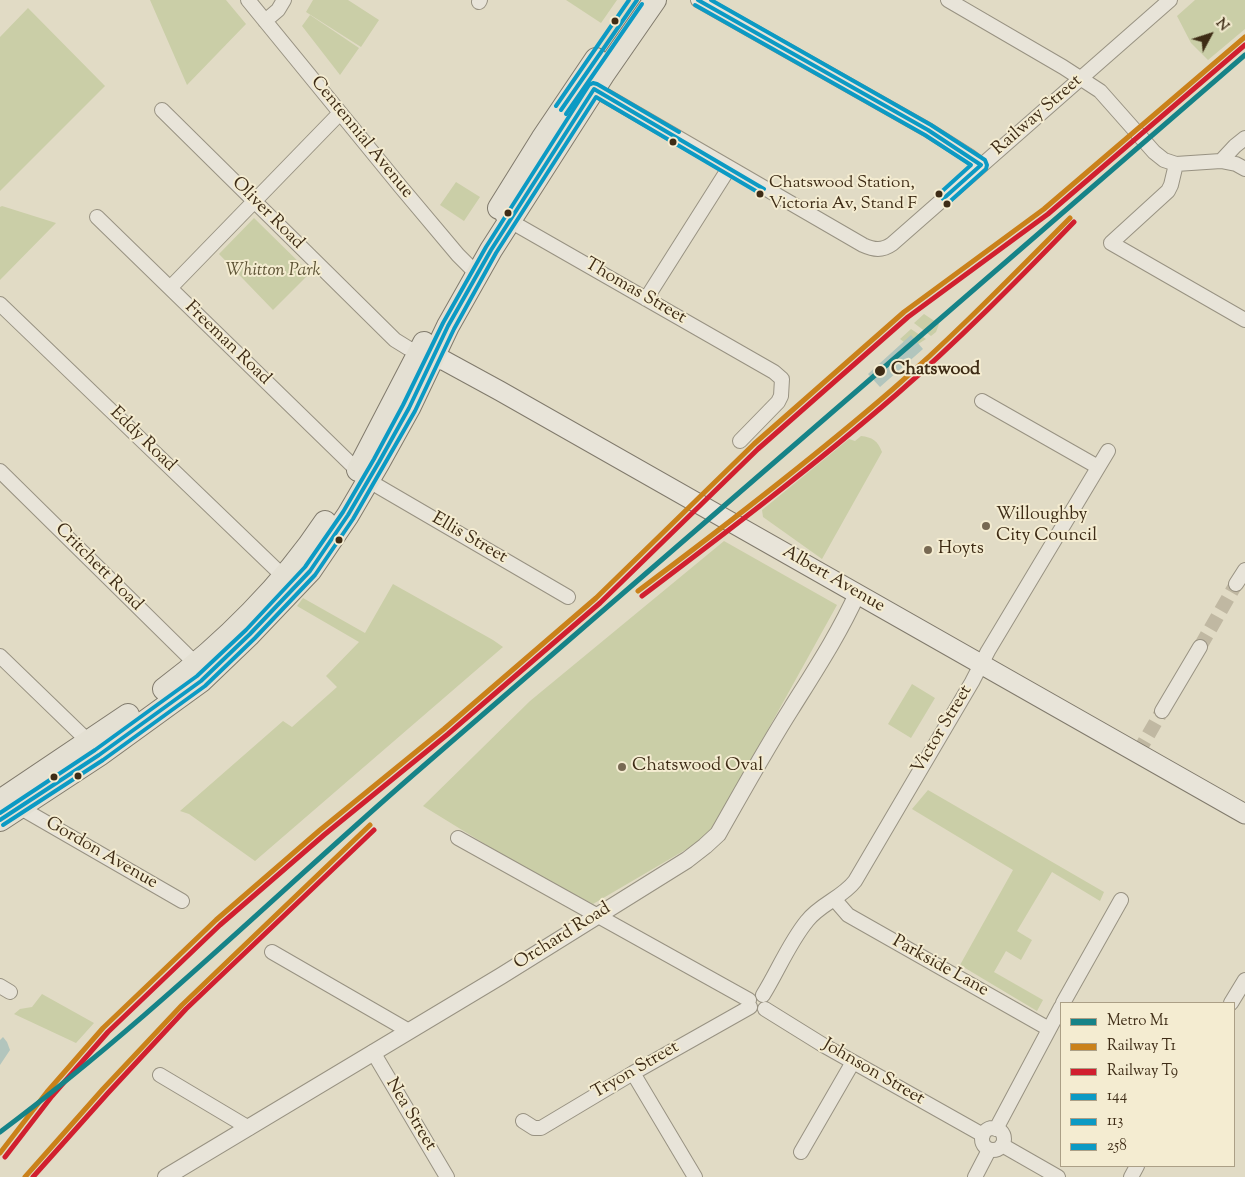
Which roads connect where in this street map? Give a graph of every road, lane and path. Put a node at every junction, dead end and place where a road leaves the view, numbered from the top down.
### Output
1 (248, 0) edge
2 (284, 0) edge
3 (638, 0) edge
4 (654, 0) edge
5 (698, 0) edge
6 (948, 0) edge
7 (1170, 0) edge
8 (264, 21) junction
9 (1081, 79) junction
10 (587, 85) junction
11 (162, 110) dead end
12 (340, 113) junction
13 (1245, 138) edge
14 (1221, 161) junction
15 (1176, 164) junction
16 (980, 165) junction
17 (729, 168) junction
18 (1245, 169) edge
19 (255, 201) junction
20 (96, 217) dead end
21 (502, 217) junction
22 (472, 268) junction
23 (170, 288) junction
24 (646, 299) junction
25 (0, 304) edge
26 (1245, 320) edge
27 (426, 355) junction
28 (982, 401) dead end
29 (740, 441) dead end
30 (1108, 451) dead end
31 (1098, 467) junction
32 (0, 471) edge
33 (363, 476) junction
34 (1245, 570) edge
35 (284, 577) junction
36 (1236, 584) tunnel mouth
37 (857, 594) junction
38 (568, 597) dead end
39 (1200, 647) tunnel mouth
40 (0, 656) edge
41 (196, 664) junction
42 (981, 664) junction
43 (1162, 711) tunnel mouth
44 (89, 742) junction
45 (10, 804) edge
46 (1245, 814) edge
47 (0, 820) edge
48 (458, 838) dead end
49 (835, 900) junction
50 (1121, 900) dead end
51 (182, 901) dead end
52 (598, 915) junction
53 (272, 952) dead end
54 (1245, 980) edge
55 (764, 1002) junction
56 (1064, 1002) edge
57 (1233, 1002) edge
58 (749, 1004) junction
59 (1060, 1008) edge
60 (1049, 1029) junction
61 (409, 1031) junction
62 (373, 1052) junction
63 (853, 1062) junction
64 (633, 1072) junction
65 (160, 1075) dead end
66 (523, 1121) dead end
67 (249, 1128) junction
68 (989, 1132) junction
69 (996, 1147) junction
70 (801, 1152) dead end
71 (166, 1177) edge
72 (447, 1177) edge
73 (696, 1177) edge
74 (975, 1177) edge
75 (1058, 1177) edge

1 - 8 street, Centennial Avenue
2 - 8 street
3 - 10 highway
4 - 10 highway
5 - 16 street
6 - 9 street
7 - 9 street, Railway Street
8 - 12 street, Centennial Avenue
9 - 15 street
9 - 16 street, Railway Street
10 - 17 street
10 - 21 highway
11 - 19 street, Oliver Road
12 - 19 street
12 - 22 street, Centennial Avenue
13 - 14 street
14 - 15 street
14 - 18 street
15 - 26 street
16 - 17 street, Railway Street
17 - 24 street
19 - 23 street
19 - 27 street, Oliver Road
20 - 23 street, Freeman Road
21 - 22 highway
21 - 24 street, Thomas Street
22 - 27 highway
23 - 33 street, Freeman Road
24 - 29 street, Thomas Street
25 - 35 street, Eddy Road
27 - 33 highway
27 - 37 main road, Albert Avenue
28 - 31 street
30 - 31 street, Victor Street
31 - 42 street, Victor Street
32 - 41 street, Critchett Road
33 - 35 highway
33 - 38 street, Ellis Street
33 - 45 highway
34 - 36 street
35 - 41 highway
37 - 42 main road, Albert Avenue
37 - 52 street, Orchard Road
39 - 43 street
40 - 44 street
41 - 44 highway
42 - 46 main road, Albert Avenue
42 - 49 street, Victor Street
44 - 45 highway
45 - 47 highway
45 - 51 street, Gordon Avenue
48 - 52 street
49 - 55 street, Victor Street
49 - 60 street, Parkside Lane
50 - 56 street
52 - 58 street
52 - 61 street, Orchard Road
53 - 61 street
54 - 57 street
55 - 58 street, Tryon Street
55 - 63 street, Johnson Street
58 - 64 street, Tryon Street
59 - 60 street
60 - 68 street
61 - 62 street, Orchard Road
62 - 67 street, Orchard Road
62 - 72 street, Nea Street
63 - 68 street, Johnson Street
63 - 70 street
64 - 66 street, Tryon Street
64 - 73 street
65 - 67 street
67 - 71 street, Orchard Road
68 - 69 street
68 - 69 street
69 - 74 street
69 - 75 street

